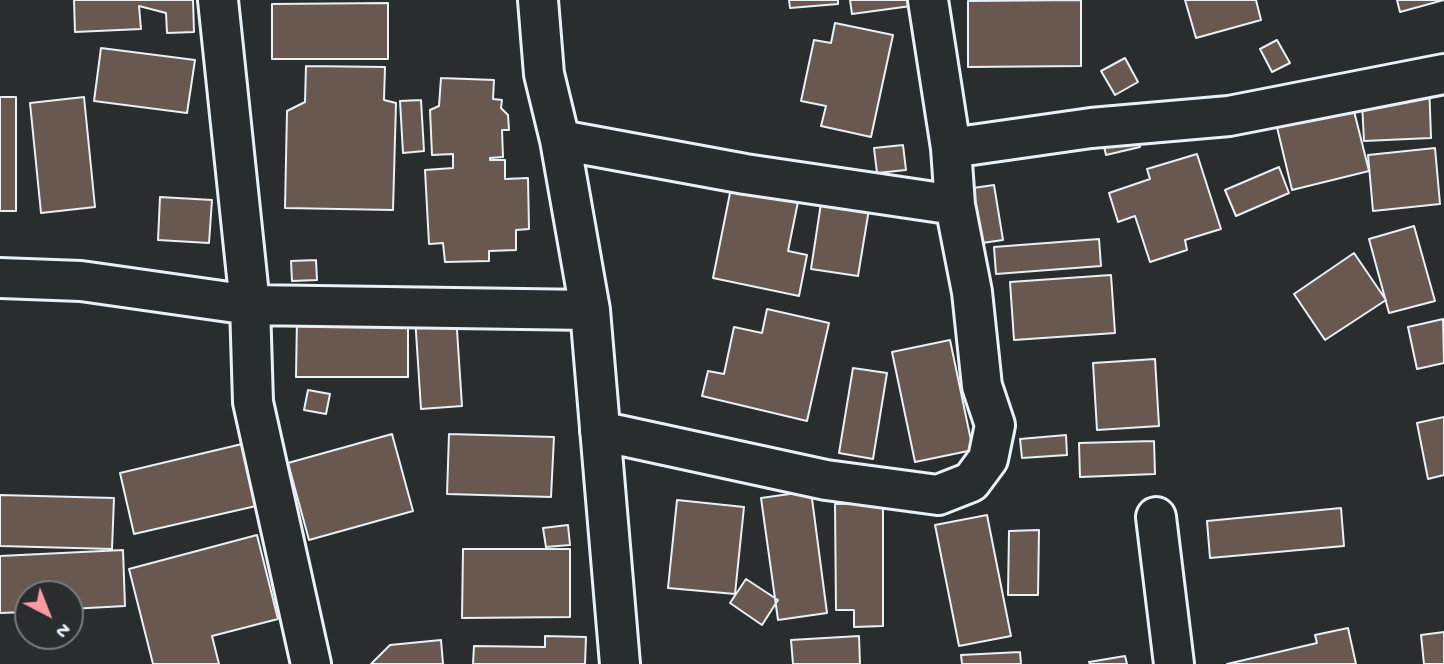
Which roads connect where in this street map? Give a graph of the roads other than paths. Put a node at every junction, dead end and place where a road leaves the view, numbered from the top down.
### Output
1 (218, 0) edge
2 (538, 0) edge
3 (928, 0) edge
4 (1444, 74) edge
5 (560, 140) junction
6 (951, 148) junction
7 (955, 205) junction
8 (0, 278) edge
9 (250, 305) junction
10 (590, 310) junction
11 (600, 431) junction
12 (1156, 517) dead end
13 (311, 664) edge
14 (620, 664) edge
15 (1174, 664) edge

1 - 9 street
2 - 5 street
3 - 6 street
4 - 6 street
5 - 7 street
5 - 10 street
6 - 7 street
7 - 11 street
8 - 9 street
9 - 10 street
9 - 13 street
10 - 11 street
11 - 14 street
12 - 15 street

